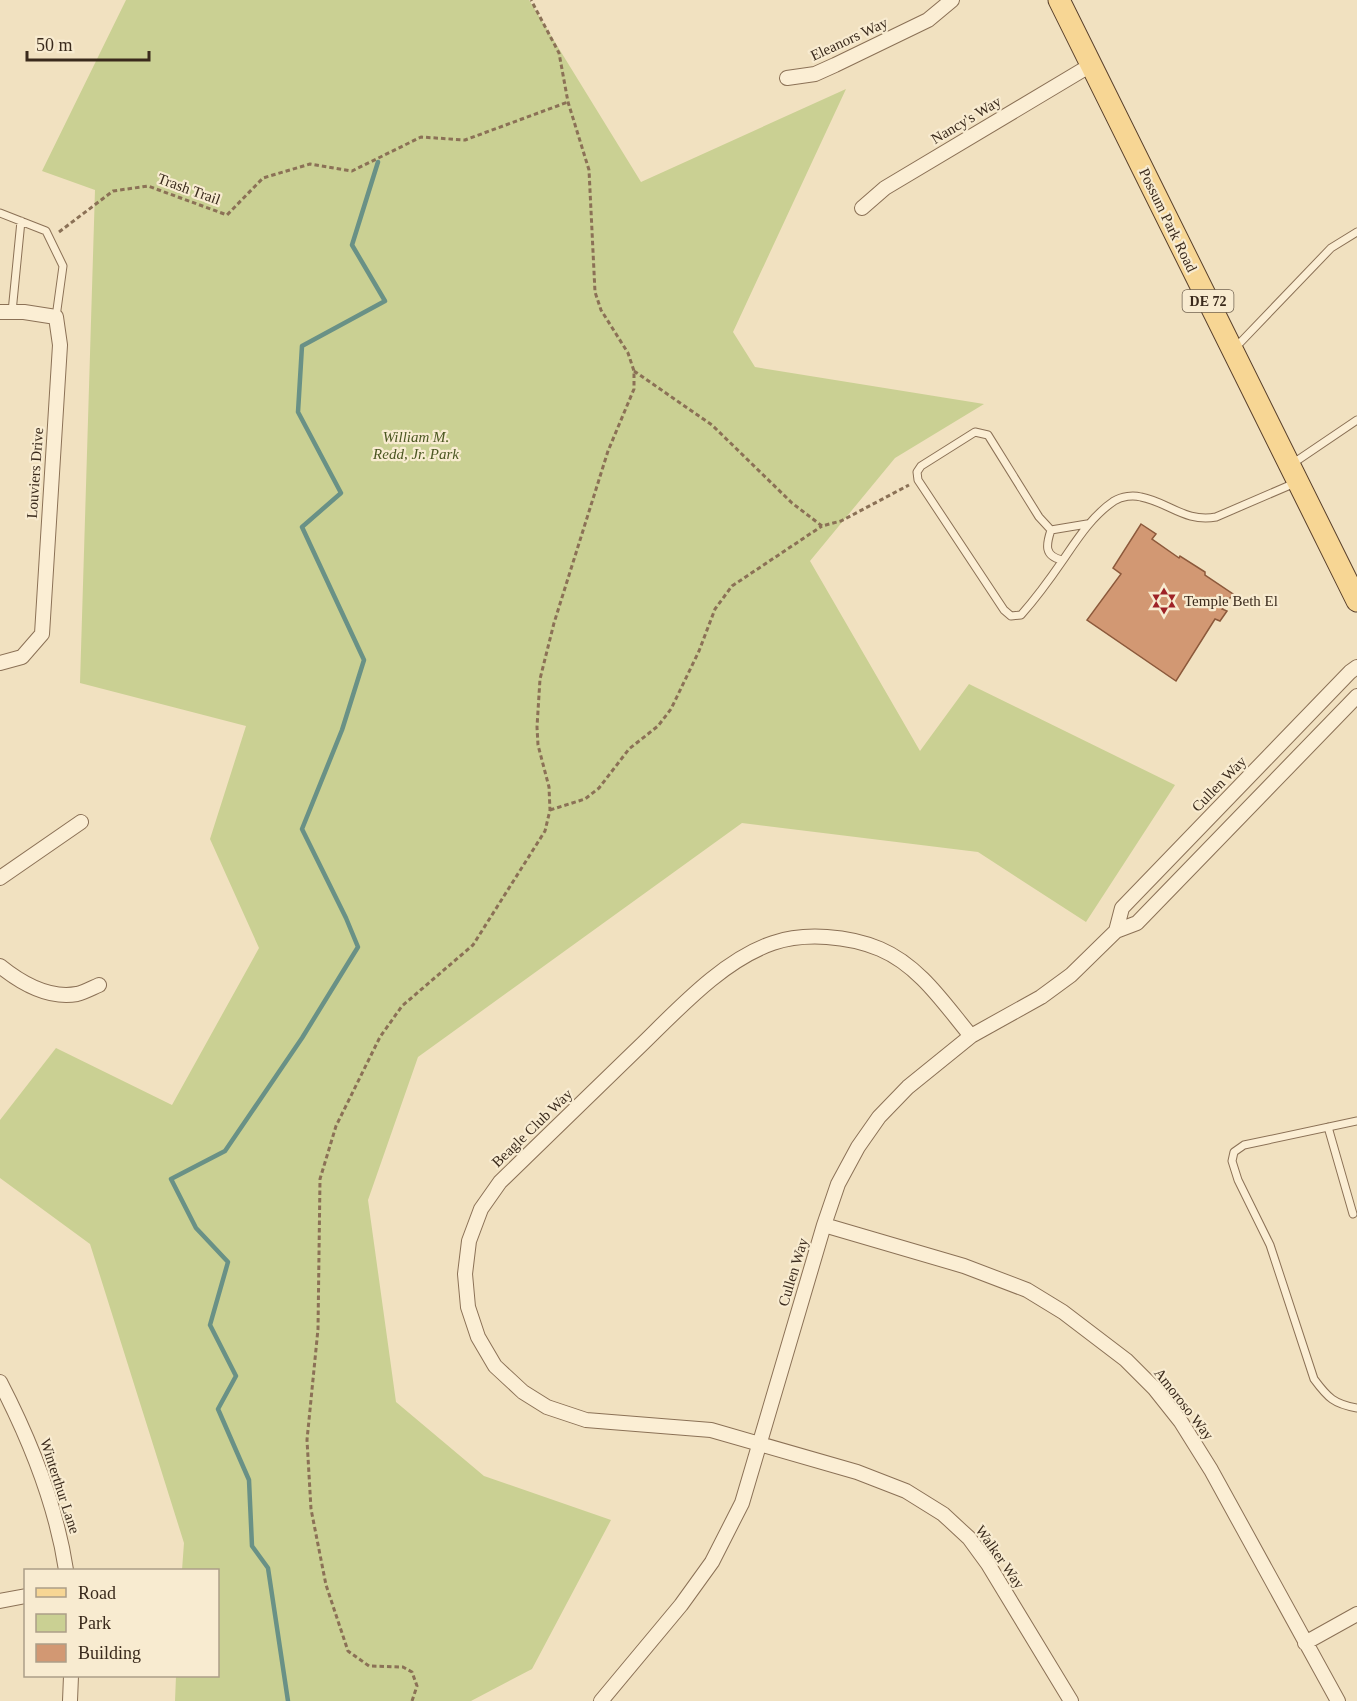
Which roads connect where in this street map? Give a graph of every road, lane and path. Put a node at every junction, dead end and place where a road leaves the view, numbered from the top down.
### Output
1 (531, 0) edge
2 (952, 0) edge
3 (1059, 0) edge
4 (1091, 65) junction
5 (787, 78) dead end
6 (568, 102) junction
7 (862, 208) dead end
8 (0, 213) edge
9 (21, 220) junction
10 (1357, 232) edge
11 (57, 233) dead end
12 (6, 312) edge
13 (57, 317) junction
14 (1232, 351) junction
15 (634, 371) junction
16 (1357, 420) edge
17 (1294, 474) junction
18 (918, 480) junction
19 (1087, 524) junction
20 (822, 526) junction
21 (1051, 530) junction
22 (1062, 560) junction
23 (1357, 601) edge
24 (0, 663) edge
25 (1357, 667) edge
26 (1357, 696) edge
27 (550, 810) junction
28 (81, 822) dead end
29 (0, 878) edge
30 (1116, 931) junction
31 (0, 966) edge
32 (99, 985) dead end
33 (971, 1036) junction
34 (1357, 1121) edge
35 (1328, 1127) junction
36 (1353, 1214) dead end
37 (824, 1225) junction
38 (0, 1382) edge
39 (1357, 1408) edge
40 (759, 1444) junction
41 (66, 1569) edge
42 (24, 1596) edge
43 (0, 1601) edge
44 (1357, 1614) edge
45 (1305, 1643) junction
46 (70, 1677) edge
47 (70, 1701) edge
48 (412, 1701) edge
49 (601, 1701) edge
50 (1071, 1701) edge
51 (1338, 1701) edge

1 - 6 path
2 - 5 street, Eleanors Way
3 - 4 main road, Possum Park Road / DE 72
4 - 7 street, Nancy's Way
4 - 14 main road, Possum Park Road / DE 72
6 - 11 path, Trash Trail
6 - 15 path
8 - 9 lane
9 - 12 lane
9 - 13 lane
10 - 14 lane
12 - 13 street
13 - 24 street, Louviers Drive
14 - 17 main road, Possum Park Road / DE 72
15 - 20 path
15 - 27 path
16 - 17 lane
17 - 19 lane
17 - 23 main road, Possum Park Road / DE 72
18 - 20 path
18 - 21 lane
18 - 22 lane
19 - 21 lane
19 - 22 lane
20 - 27 path
21 - 22 lane
25 - 30 street, Cullen Way
26 - 30 street, Cullen Way
27 - 48 path
28 - 29 street
30 - 33 street, Cullen Way
31 - 32 street
33 - 37 street, Cullen Way
33 - 40 street, Beagle Club Way
34 - 35 lane
35 - 36 lane
35 - 39 lane
37 - 40 street, Cullen Way
37 - 45 street, Amoroso Way
38 - 41 street, Winterthur Lane
40 - 49 street, Cullen Way
40 - 50 street, Walker Way
42 - 43 street
44 - 45 street
45 - 51 street, Amoroso Way
46 - 47 street

